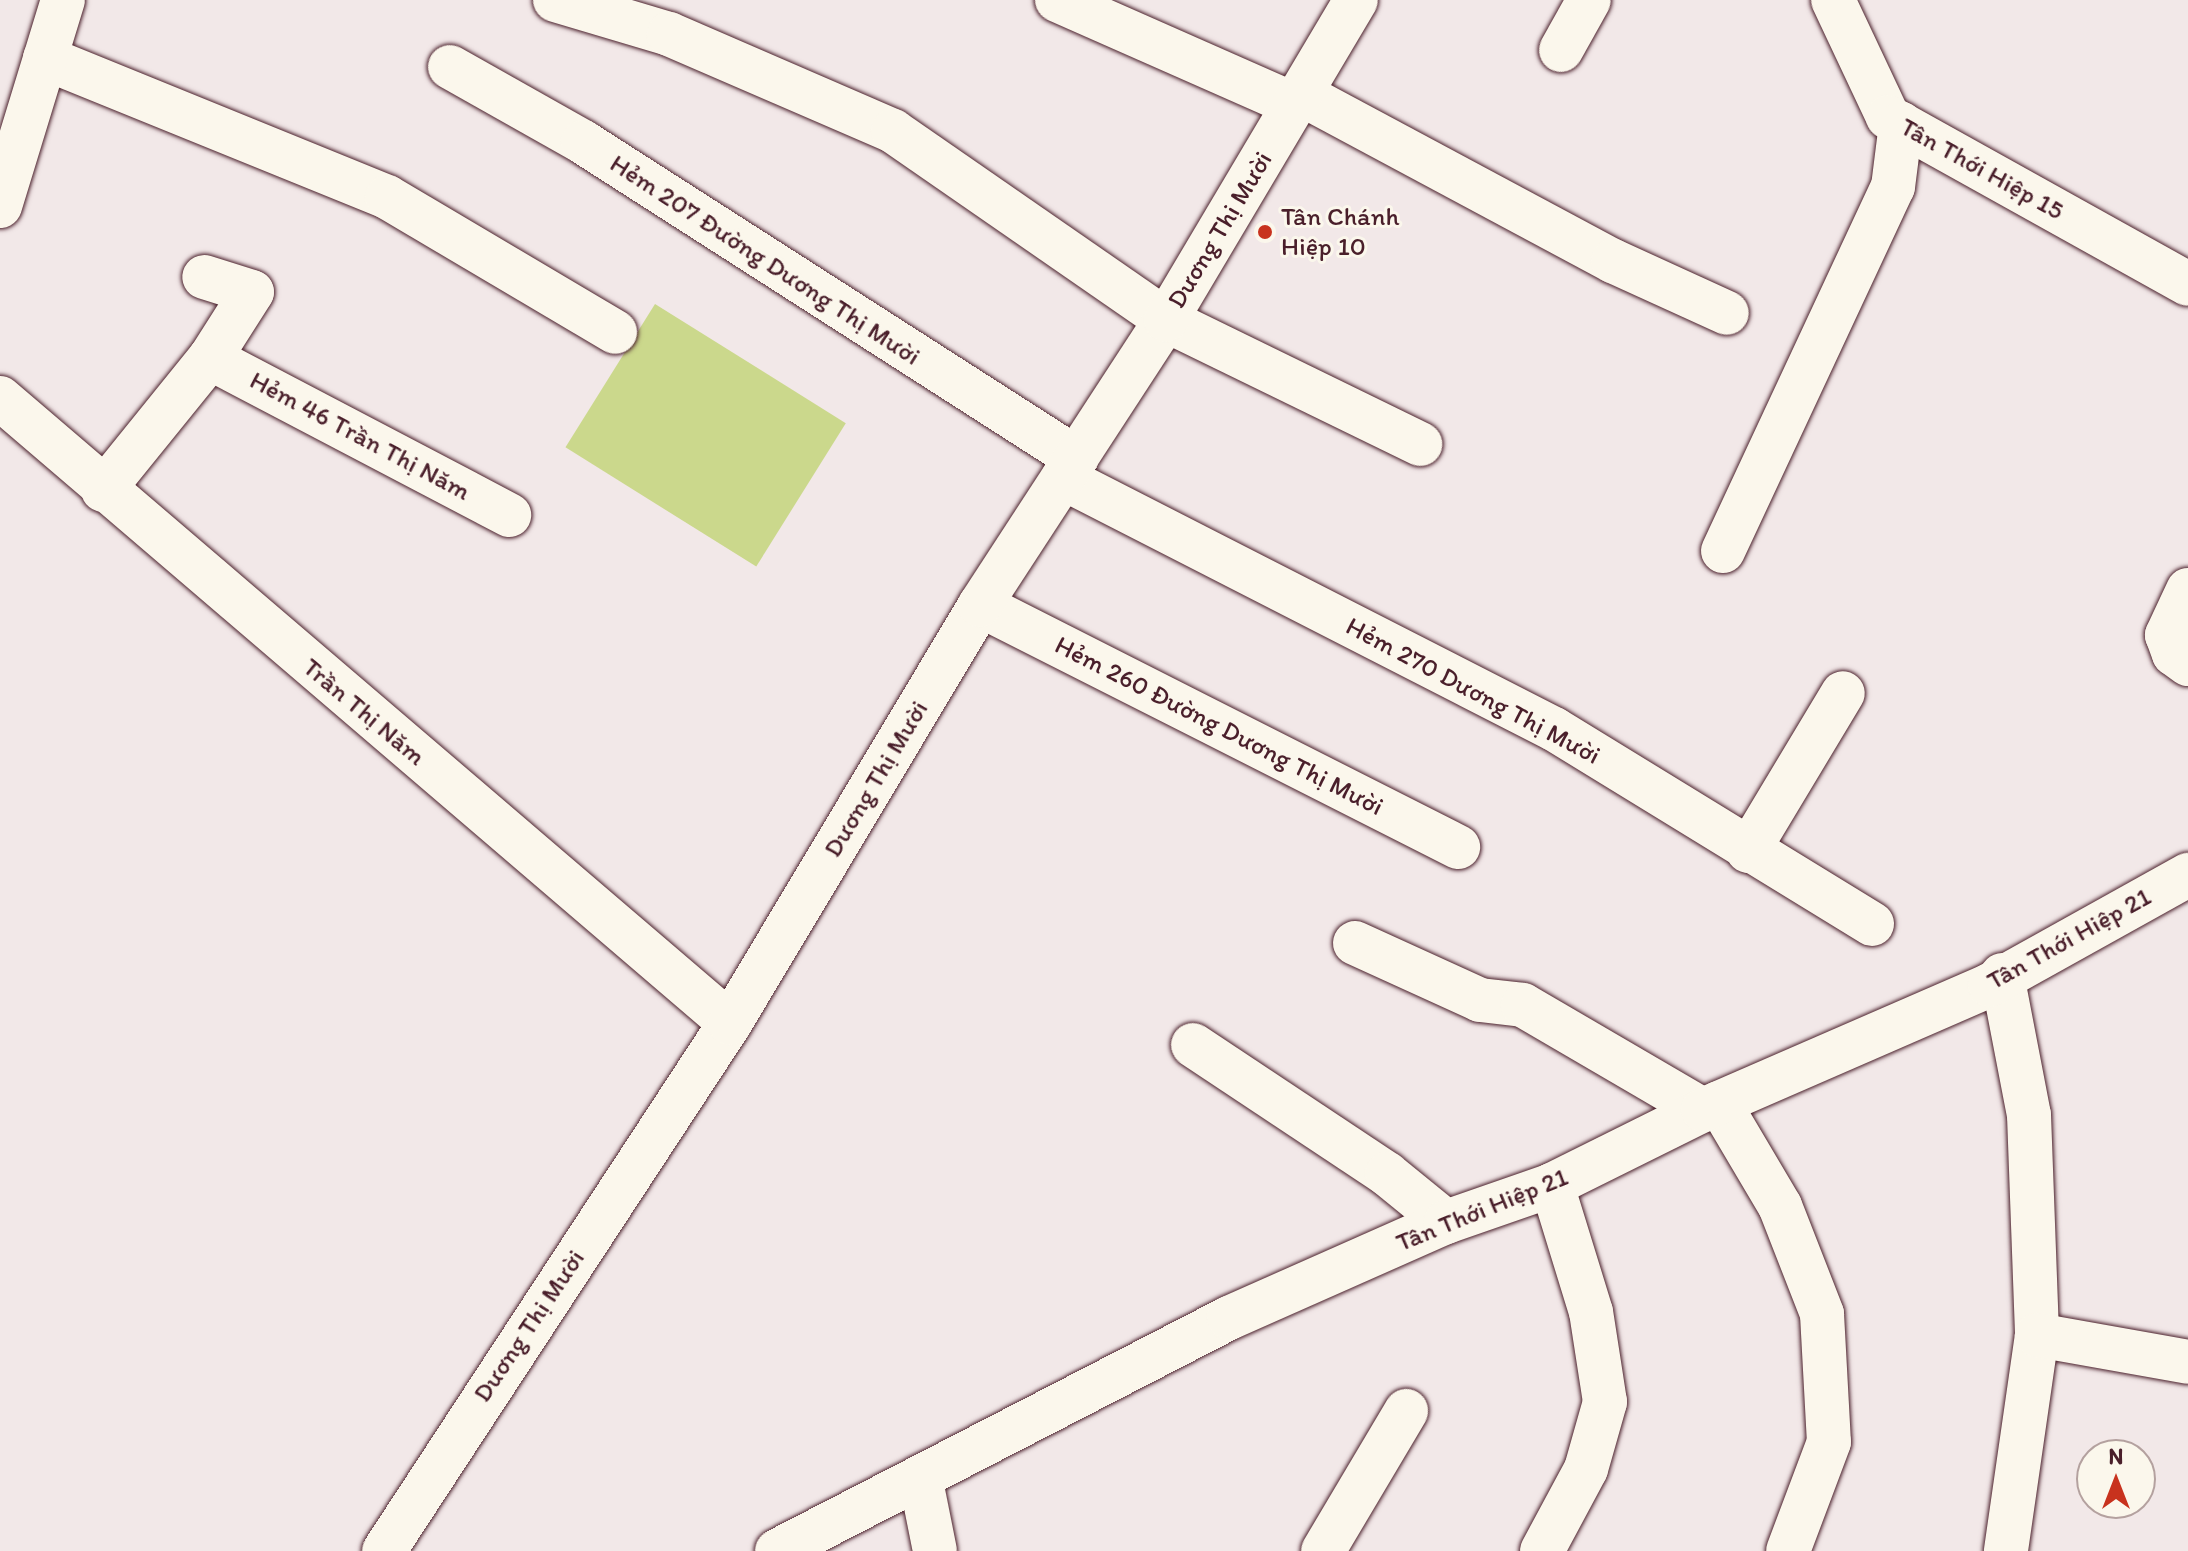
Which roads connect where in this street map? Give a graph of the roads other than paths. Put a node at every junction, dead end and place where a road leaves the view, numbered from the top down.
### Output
1 (63, 0) edge
2 (555, 0) edge
3 (1057, 0) edge
4 (1356, 0) edge
5 (1589, 0) edge
6 (1841, 4) edge
7 (1561, 50) dead end
8 (45, 58) junction
9 (450, 67) dead end
10 (1299, 100) junction
11 (1901, 124) junction
12 (0, 206) edge
13 (204, 277) dead end
14 (2188, 284) edge
15 (1727, 313) dead end
16 (1166, 320) junction
17 (615, 332) dead end
18 (210, 358) junction
19 (0, 398) edge
20 (1420, 444) dead end
21 (1070, 468) junction
22 (103, 490) junction
23 (509, 515) dead end
24 (1723, 551) dead end
25 (2188, 590) edge
26 (980, 605) junction
27 (2188, 664) edge
28 (1843, 693) dead end
29 (1458, 847) dead end
30 (1748, 851) junction
31 (2188, 875) edge
32 (1872, 924) dead end
33 (1355, 943) dead end
34 (2002, 975) junction
35 (730, 1023) junction
36 (1193, 1045) dead end
37 (1711, 1106) junction
38 (1552, 1185) junction
39 (1446, 1222) junction
40 (2037, 1335) junction
41 (2188, 1362) edge
42 (1406, 1411) dead end
43 (921, 1481) junction
44 (384, 1551) edge
45 (777, 1551) edge
46 (935, 1551) edge
47 (1323, 1551) edge
48 (1542, 1551) edge
49 (1788, 1551) edge
50 (2006, 1551) edge

1 - 8 street
2 - 16 street
3 - 10 street
4 - 10 street, Dương Thị Mười
5 - 7 street
6 - 11 street, Tân Thới Hiệp 15
8 - 12 street
8 - 17 street
9 - 21 street, Hẻm 207 Đường Dương Thị Mười
10 - 15 street
10 - 16 street, Dương Thị Mười
11 - 14 street, Tân Thới Hiệp 15
11 - 24 street
13 - 18 street
16 - 20 street
16 - 21 street, Dương Thị Mười
18 - 22 street
18 - 23 street, Hẻm 46 Trần Thị Năm
19 - 22 street, Trần Thị Năm
21 - 26 street, Dương Thị Mười
21 - 30 street, Hẻm 270 Dương Thị Mười
22 - 35 street, Trần Thị Năm
25 - 27 street
26 - 29 street, Hẻm 260 Đường Dương Thị Mười
26 - 35 street, Dương Thị Mười
28 - 30 street
30 - 32 street, Hẻm 270 Dương Thị Mười
31 - 34 street, Tân Thới Hiệp 21
33 - 37 street
34 - 37 street, Tân Thới Hiệp 21
34 - 40 street
35 - 44 street, Dương Thị Mười
36 - 39 street
37 - 38 street, Tân Thới Hiệp 21
37 - 49 street
38 - 39 street, Tân Thới Hiệp 21
38 - 48 street
39 - 43 street, Tân Thới Hiệp 21
40 - 41 street
40 - 50 street
42 - 47 street
43 - 45 street, Tân Thới Hiệp 21
43 - 46 street

